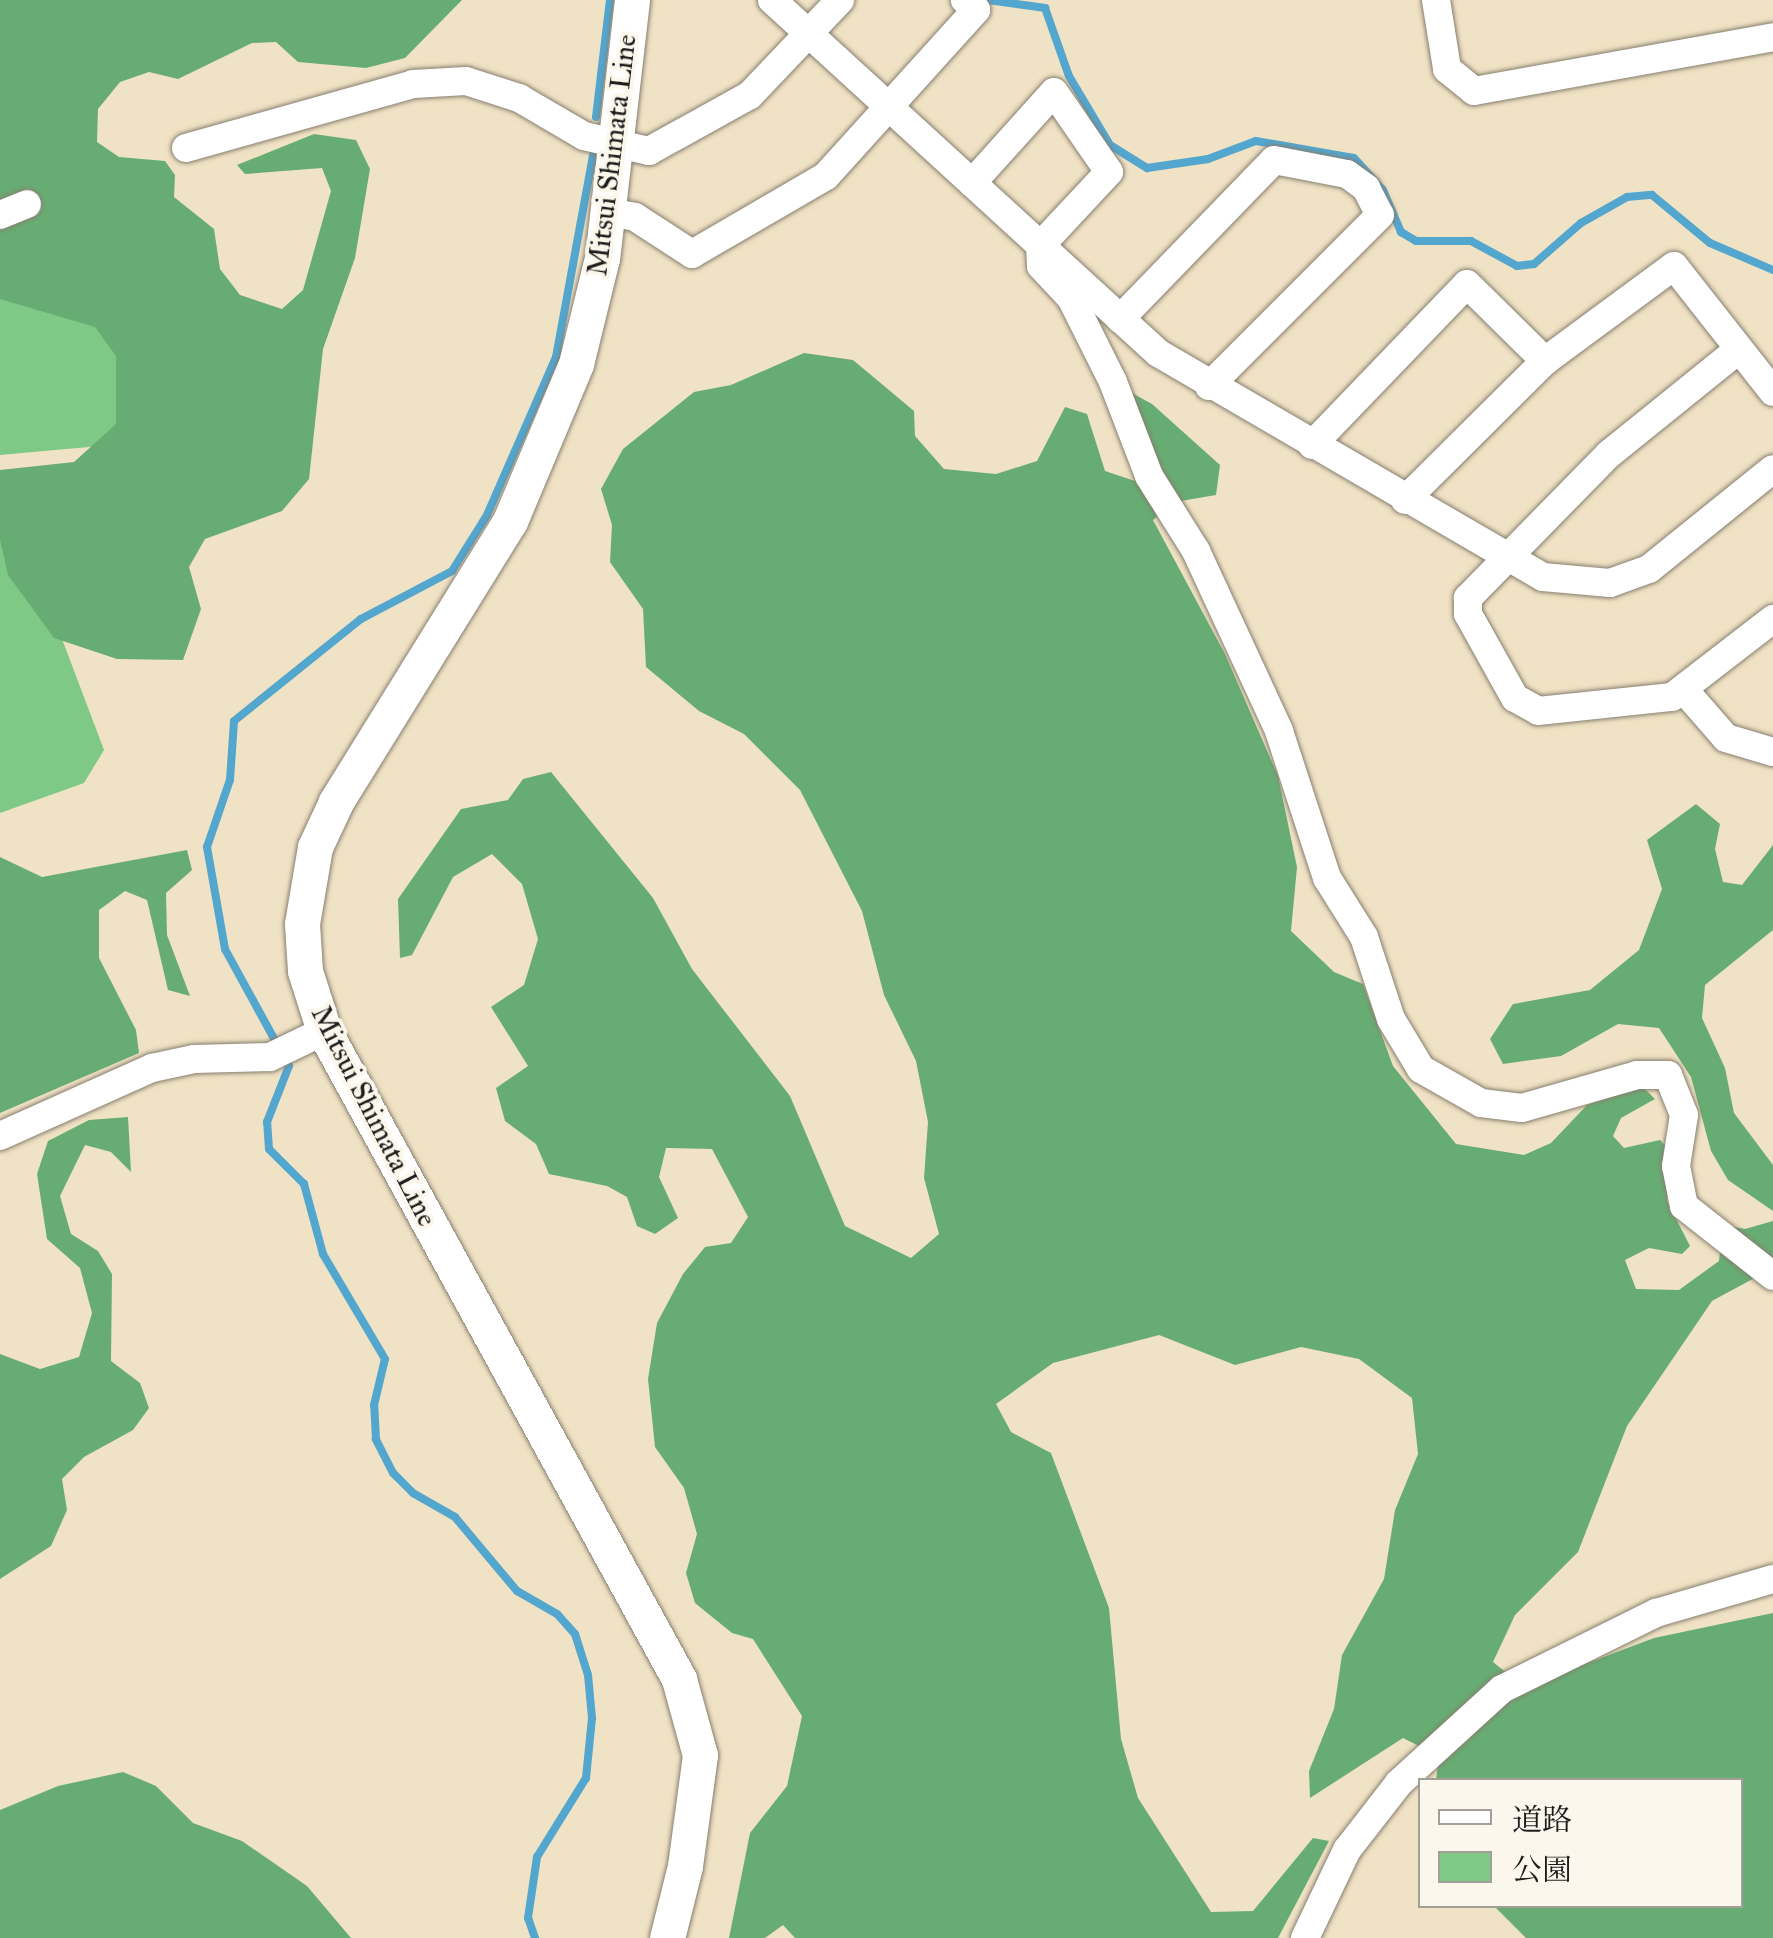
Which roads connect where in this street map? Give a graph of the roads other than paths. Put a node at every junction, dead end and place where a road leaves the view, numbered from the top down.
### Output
1 (632, 0) edge
2 (772, 0) edge
3 (840, 0) edge
4 (965, 0) edge
5 (1436, 0) edge
6 (808, 33) junction
7 (1773, 37) edge
8 (889, 107) junction
9 (617, 140) junction
10 (186, 148) dead end
11 (972, 183) junction
12 (27, 204) dead end
13 (608, 212) junction
14 (0, 215) edge
15 (1040, 246) junction
16 (1120, 319) junction
17 (1738, 350) junction
18 (1545, 361) junction
19 (1209, 386) junction
20 (1773, 392) edge
21 (1312, 445) junction
22 (1773, 469) edge
23 (1405, 500) junction
24 (1507, 557) junction
25 (1773, 618) edge
26 (1685, 691) junction
27 (1773, 752) edge
28 (324, 1030) junction
29 (0, 1136) edge
30 (1773, 1276) edge
31 (1773, 1579) edge
32 (667, 1938) edge
33 (1305, 1938) edge

1 - 9 main road, Mitsui Shimata Line
2 - 6 street
3 - 6 street
4 - 8 street
5 - 7 street
6 - 8 street
6 - 9 street
8 - 11 street
8 - 13 street
9 - 10 street
9 - 13 main road, Mitsui Shimata Line
11 - 15 street
11 - 15 street
12 - 14 street
13 - 28 main road, Mitsui Shimata Line
15 - 16 street
15 - 30 street
16 - 19 street
16 - 19 street
17 - 18 street
17 - 20 street
17 - 24 street
18 - 21 street
18 - 23 street
19 - 21 street
21 - 23 street
22 - 24 street
23 - 24 street
24 - 26 street
25 - 26 street
26 - 27 street
28 - 29 street
28 - 32 main road, Mitsui Shimata Line
31 - 33 street

